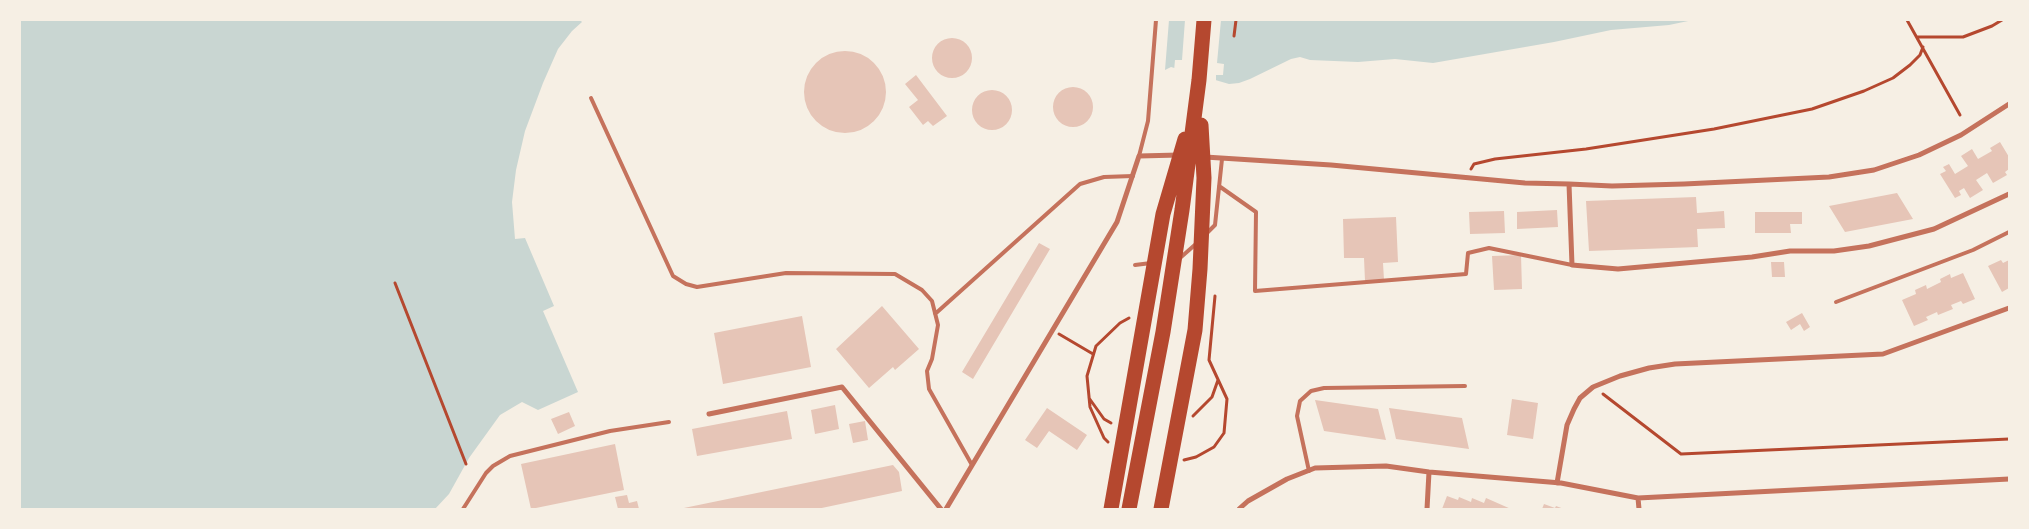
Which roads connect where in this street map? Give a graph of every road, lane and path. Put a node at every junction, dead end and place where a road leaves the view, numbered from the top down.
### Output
1 (1156, 20) edge
2 (1204, 20) edge
3 (1236, 20) edge
4 (1907, 20) edge
5 (2002, 20) edge
6 (1234, 36) dead end
7 (1917, 37) junction
8 (1922, 48) junction
9 (1198, 88) junction
10 (591, 98) dead end
11 (2009, 104) edge
12 (1195, 107) junction
13 (1960, 115) dead end
14 (1139, 156) junction
15 (1222, 159) junction
16 (1132, 176) junction
17 (1470, 178) junction
18 (1569, 184) junction
19 (1219, 186) junction
20 (2009, 194) edge
21 (2009, 232) edge
22 (1169, 261) dead end
23 (1159, 262) dead end
24 (1135, 265) dead end
25 (1572, 265) junction
26 (394, 283) dead end
27 (1836, 302) dead end
28 (2009, 308) edge
29 (935, 314) junction
30 (1053, 330) junction
31 (1094, 354) dead end
32 (1465, 386) dead end
33 (1594, 387) junction
34 (709, 414) dead end
35 (669, 422) dead end
36 (2009, 439) edge
37 (466, 464) dead end
38 (972, 465) junction
39 (1309, 471) junction
40 (1429, 472) junction
41 (2009, 479) edge
42 (1557, 483) junction
43 (1638, 498) junction
44 (463, 509) edge
45 (941, 509) edge
46 (946, 509) edge
47 (1110, 509) edge
48 (1129, 509) edge
49 (1161, 509) edge
50 (1238, 509) edge
51 (1427, 509) edge
52 (1639, 509) edge

1 - 14 lane
2 - 9 highway
2 - 12 highway
3 - 6 path
4 - 7 path
5 - 7 path
7 - 8 path
8 - 13 path
8 - 17 path
9 - 48 highway
9 - 49 highway
10 - 29 lane
11 - 18 street
12 - 47 highway
12 - 48 highway
14 - 15 street
14 - 16 street
15 - 17 street
15 - 19 lane
16 - 29 lane
16 - 30 street
17 - 18 street
18 - 25 street
19 - 22 lane
19 - 25 lane
20 - 25 street
21 - 27 lane
23 - 24 lane
26 - 37 path
28 - 33 street
29 - 38 lane
30 - 31 path
30 - 38 street
32 - 39 lane
33 - 36 path
33 - 42 street
34 - 45 street
35 - 44 lane
38 - 46 street
39 - 40 street
39 - 50 street
40 - 42 street
40 - 51 street
41 - 43 street
42 - 43 street
43 - 52 street

